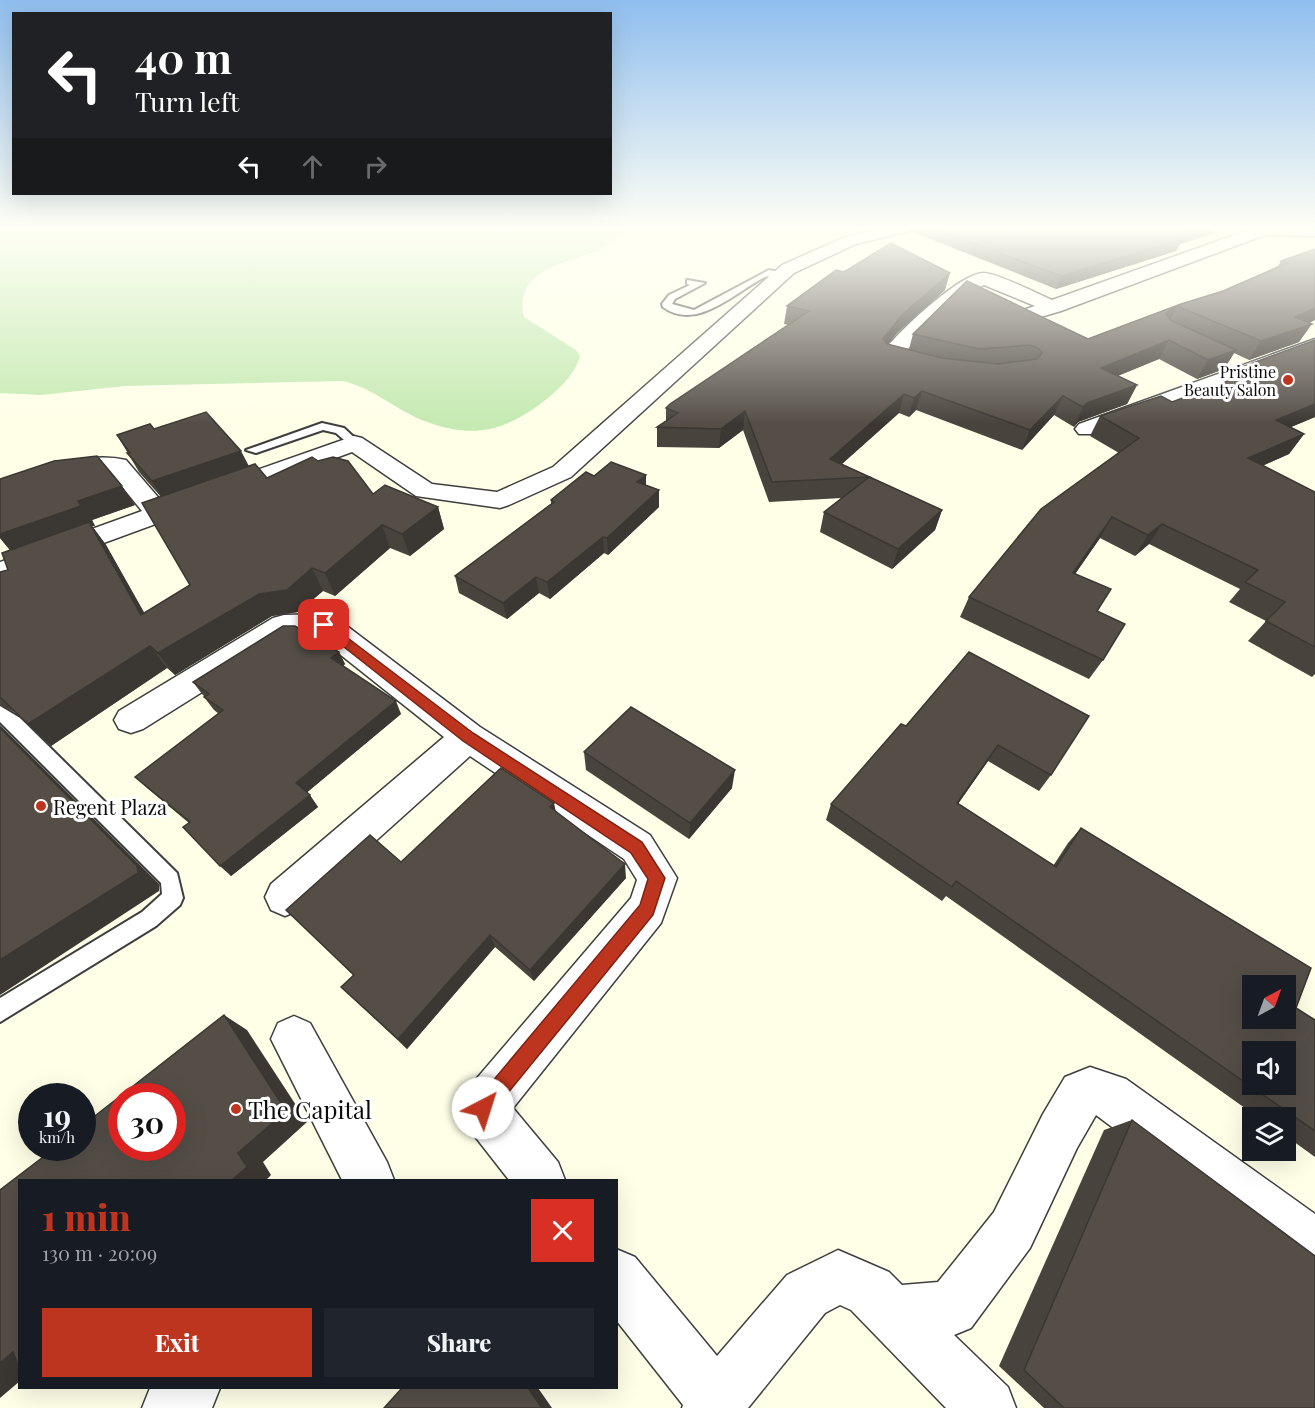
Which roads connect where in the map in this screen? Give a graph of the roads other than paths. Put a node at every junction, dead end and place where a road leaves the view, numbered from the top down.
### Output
1 (681, 293) edge
2 (732, 293) edge
3 (762, 293) edge
4 (954, 293) edge
5 (1019, 293) edge
6 (1093, 293) edge
7 (1054, 307) junction
8 (1026, 315) edge
9 (1315, 345) edge
10 (1218, 356) edge
11 (911, 362) edge
12 (1248, 369) junction
13 (1087, 429) edge
14 (354, 443) junction
15 (252, 450) dead end
16 (0, 493) edge
17 (158, 514) junction
18 (0, 572) edge
19 (0, 713) edge
20 (131, 720) dead end
21 (468, 737) junction
22 (285, 897) dead end
23 (0, 1011) edge
24 (294, 1039) dead end
25 (368, 1179) edge
26 (539, 1179) edge
27 (1315, 1246) edge
28 (618, 1279) edge
29 (890, 1313) junction
30 (190, 1389) edge
31 (714, 1404) edge
32 (171, 1408) edge
33 (987, 1408) edge

1 - 2 lane
3 - 14 street
4 - 11 street
5 - 7 street
6 - 7 street
7 - 8 street
9 - 12 street
10 - 12 street
12 - 13 street
14 - 15 lane
14 - 17 street
16 - 17 street
17 - 18 street
19 - 23 lane
20 - 21 street
21 - 22 street
21 - 26 street
24 - 25 street
27 - 29 street
28 - 31 street
29 - 31 street
29 - 33 street
30 - 32 street

